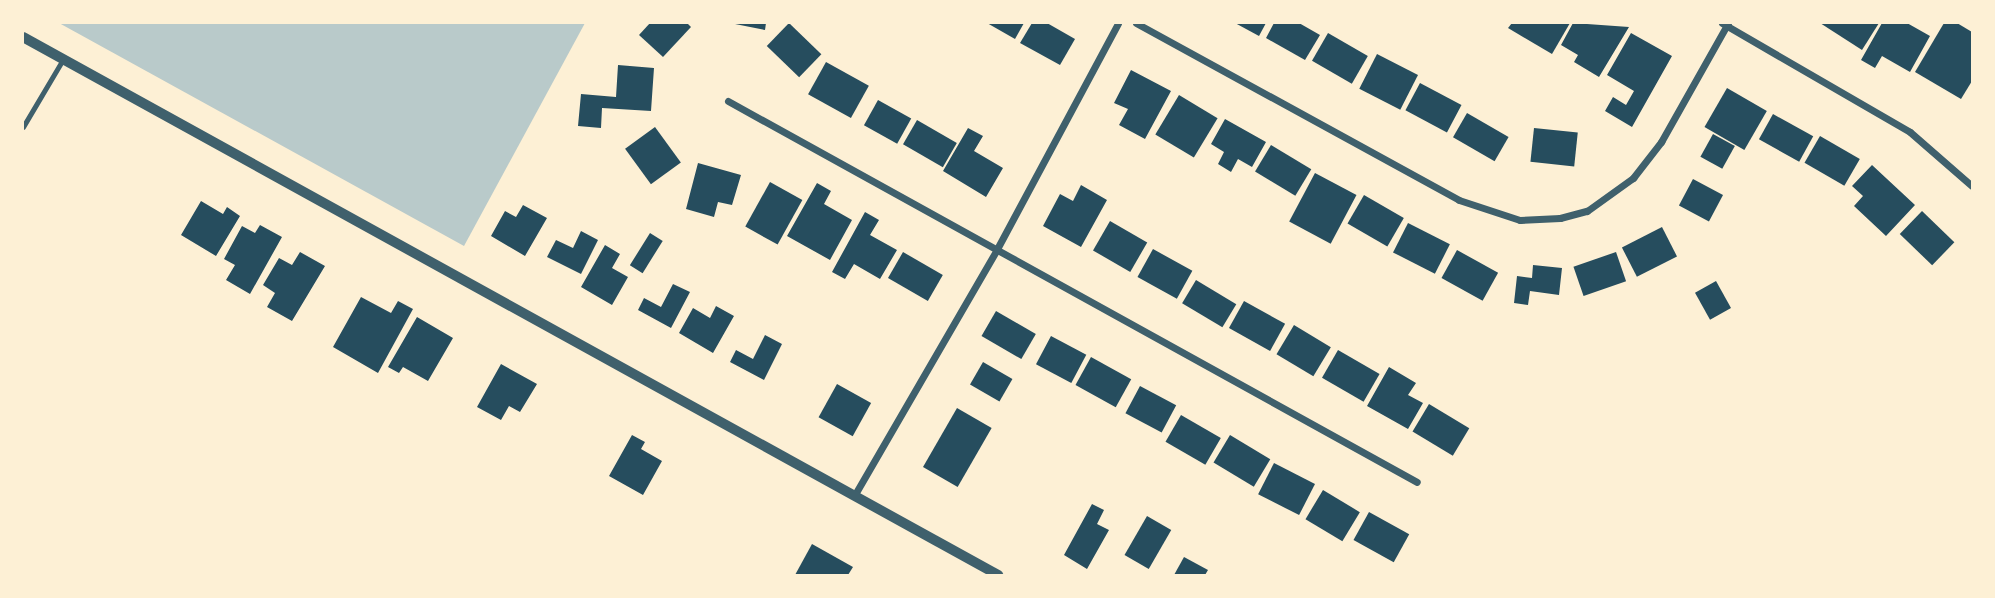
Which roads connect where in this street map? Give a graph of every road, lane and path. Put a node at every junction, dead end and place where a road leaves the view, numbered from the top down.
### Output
1 (1118, 23) edge
2 (1136, 23) edge
3 (1726, 24) edge
4 (23, 37) edge
5 (63, 59) junction
6 (728, 102) dead end
7 (23, 127) edge
8 (1972, 186) edge
9 (997, 249) junction
10 (1417, 482) dead end
11 (854, 496) junction
12 (998, 575) edge

1 - 9 street
2 - 3 street
3 - 8 street
4 - 5 street
5 - 7 lane
5 - 11 street
6 - 9 street
9 - 10 street
9 - 11 street
11 - 12 street

